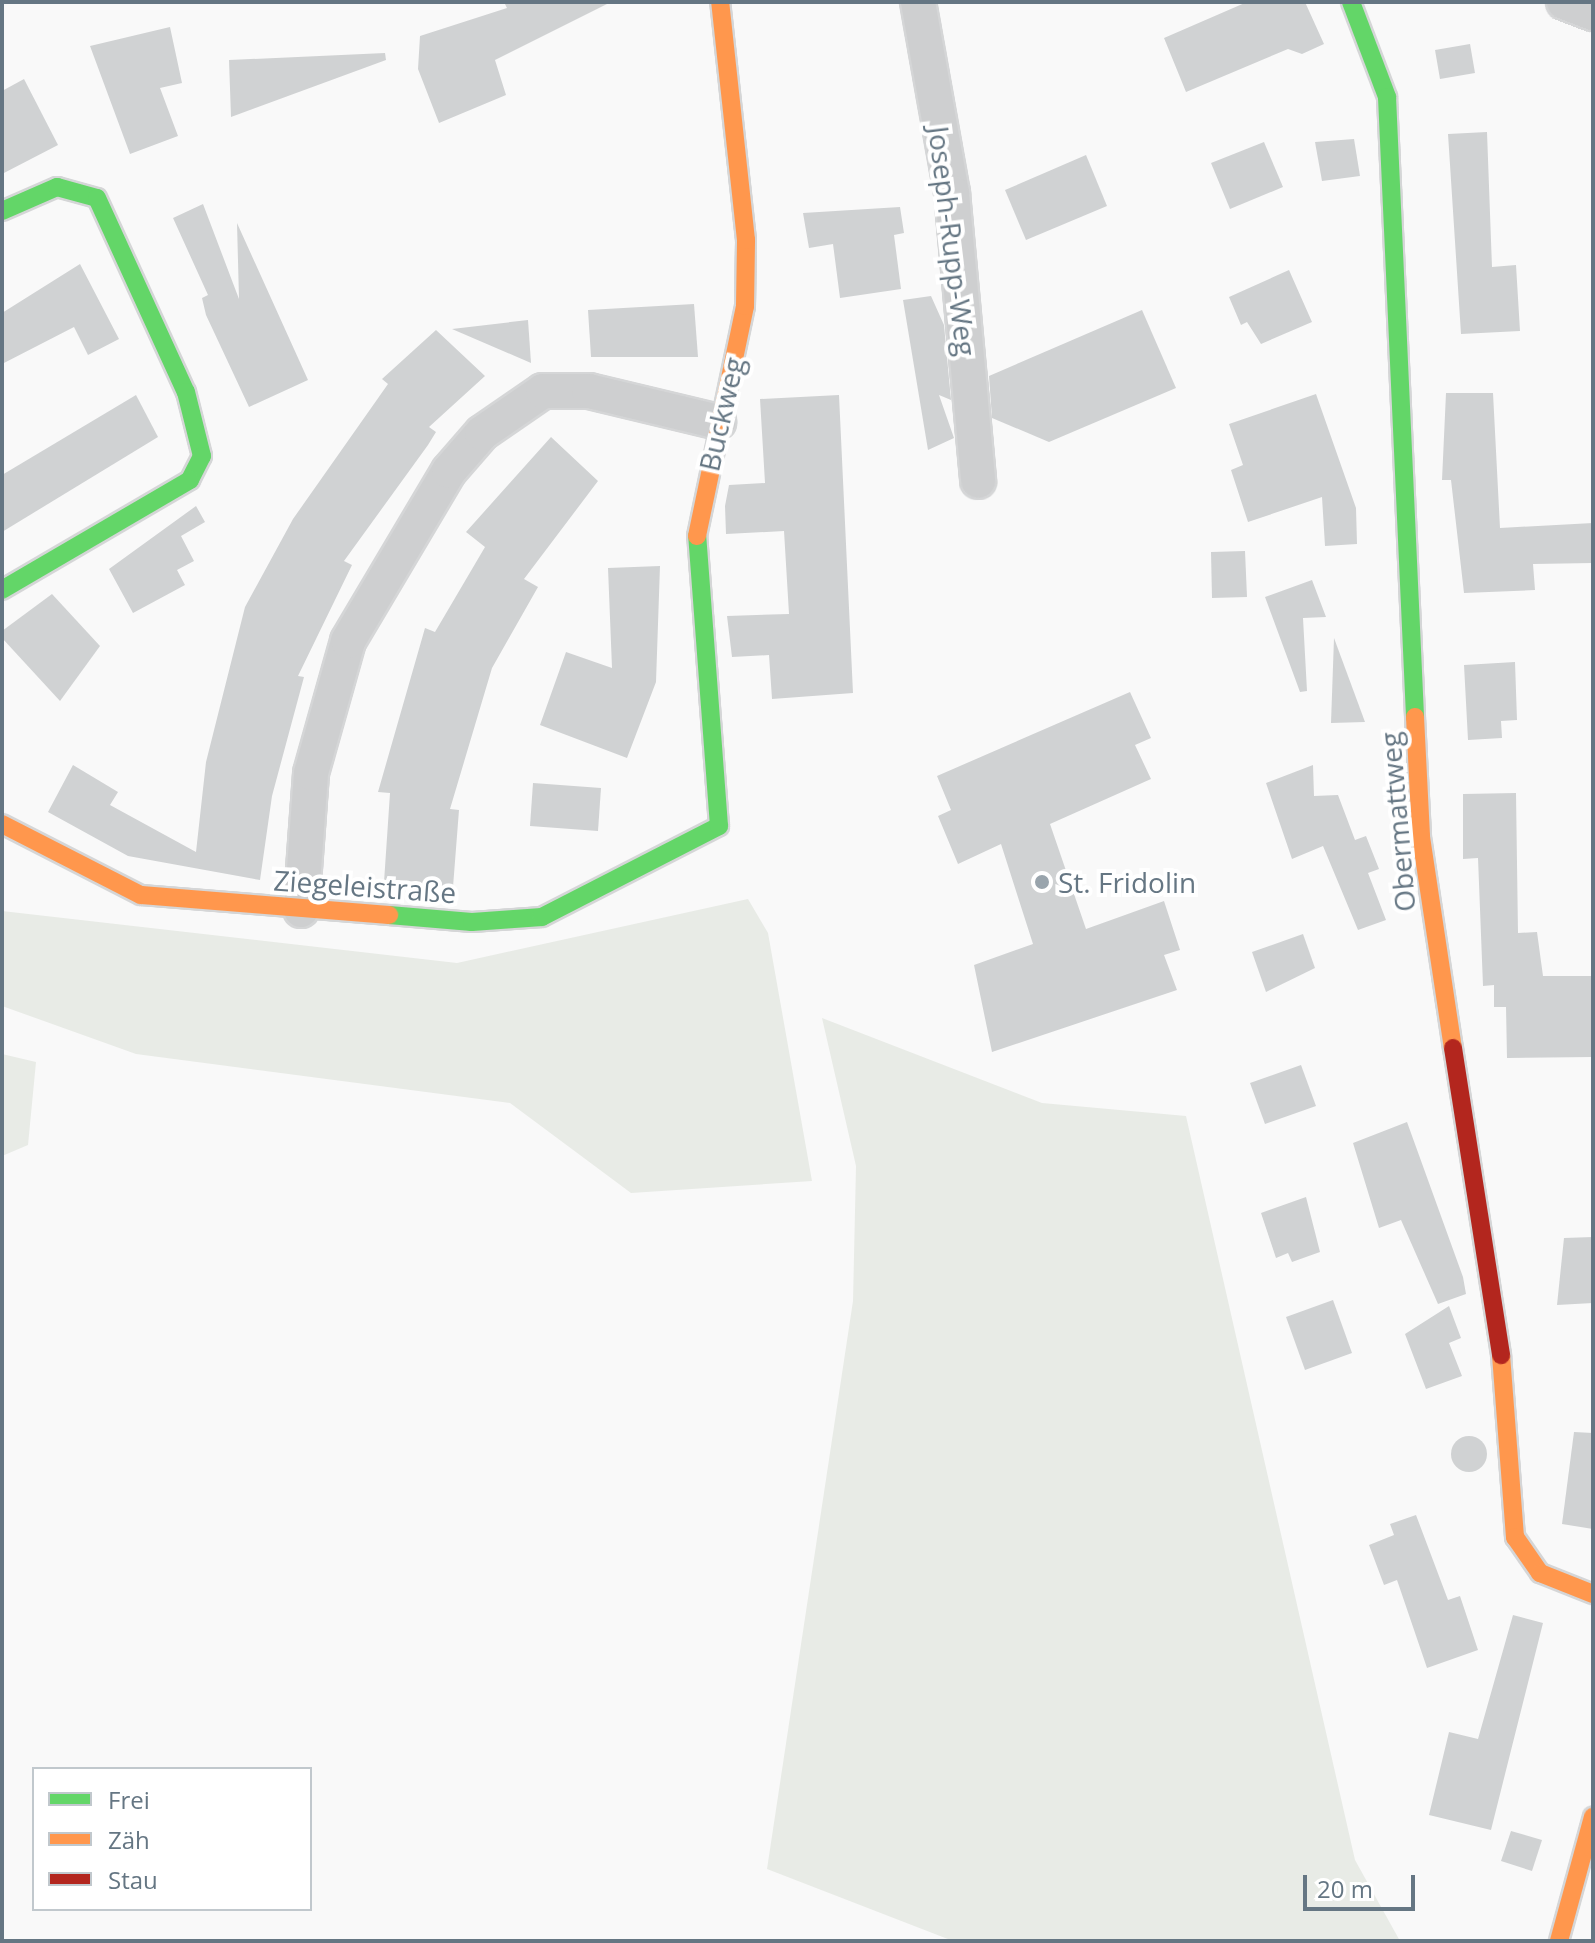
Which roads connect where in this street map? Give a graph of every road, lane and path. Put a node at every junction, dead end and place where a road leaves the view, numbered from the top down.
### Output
1 (720, 2) edge
2 (918, 2) edge
3 (1351, 2) edge
4 (1564, 2) edge
5 (1593, 13) edge
6 (2, 211) edge
7 (718, 422) junction
8 (978, 481) dead end
9 (2, 590) edge
10 (2, 824) edge
11 (719, 826) joint
12 (301, 910) junction
13 (1593, 1594) edge
14 (1593, 1817) edge
15 (1559, 1941) edge

1 - 7 street, Buckweg
2 - 8 street, Joseph-Rupp-Weg
3 - 13 street, Obermattweg
4 - 5 street
6 - 9 street
7 - 11 street, Buckweg
7 - 12 street
10 - 12 street, Ziegeleistraße
11 - 12 street, Ziegeleistraße
14 - 15 street

